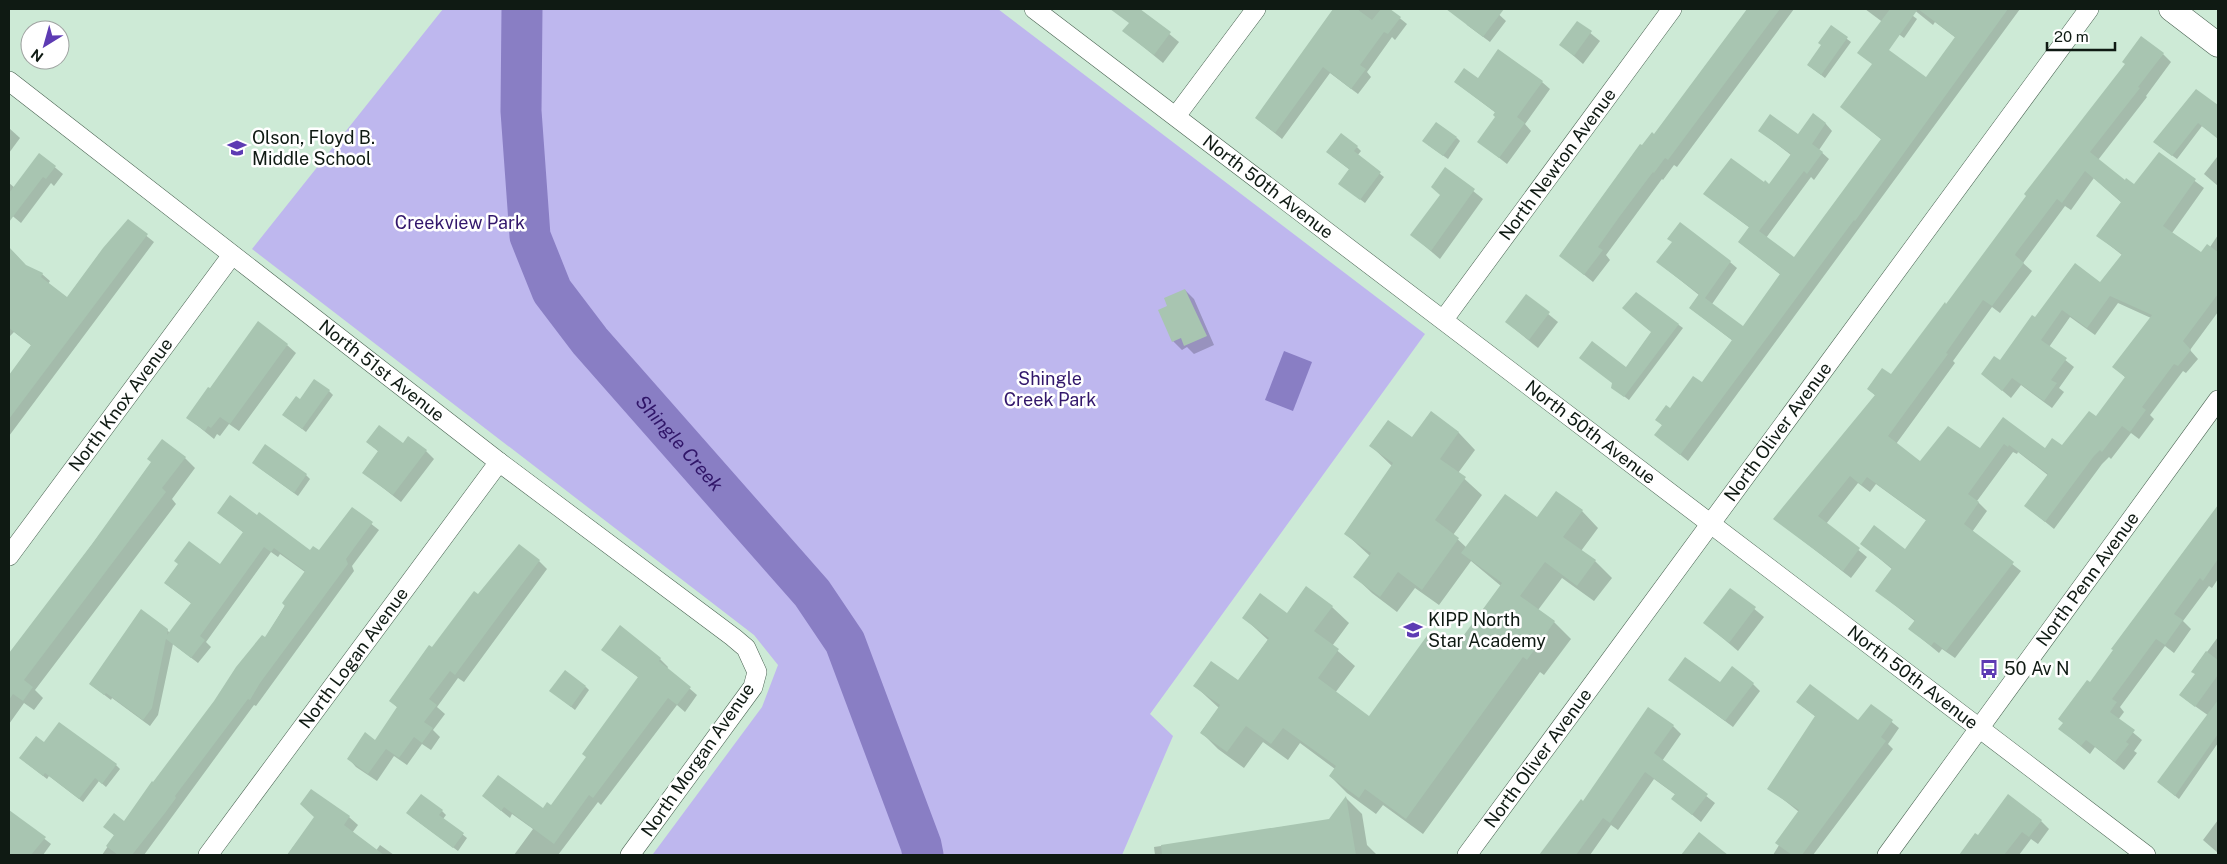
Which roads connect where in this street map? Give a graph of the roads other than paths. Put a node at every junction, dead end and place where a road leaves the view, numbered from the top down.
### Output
1 (1034, 9) edge
2 (1256, 9) edge
3 (1672, 9) edge
4 (2089, 9) edge
5 (2171, 9) edge
6 (2218, 45) edge
7 (9, 81) edge
8 (1176, 116) junction
9 (232, 255) junction
10 (1444, 319) junction
11 (2218, 400) edge
12 (499, 462) junction
13 (1710, 523) junction
14 (9, 556) edge
15 (754, 661) joint
16 (1979, 728) junction
17 (208, 855) edge
18 (630, 855) edge
19 (1467, 855) edge
20 (1887, 855) edge
21 (2146, 855) edge

1 - 8 street, North 50th Avenue
2 - 8 street
3 - 10 street, North Newton Avenue
4 - 13 street, North Oliver Avenue
5 - 6 street
7 - 9 street, North 51st Avenue
8 - 10 street, North 50th Avenue
9 - 12 street, North 51st Avenue
9 - 14 street, North Knox Avenue
10 - 13 street, North 50th Avenue
11 - 16 street, North Penn Avenue
12 - 15 street, North 51st Avenue
12 - 17 street, North Logan Avenue
13 - 16 street, North 50th Avenue
13 - 19 street, North Oliver Avenue
15 - 18 street, North Morgan Avenue
16 - 20 street, North Penn Avenue
16 - 21 street, North 50th Avenue

